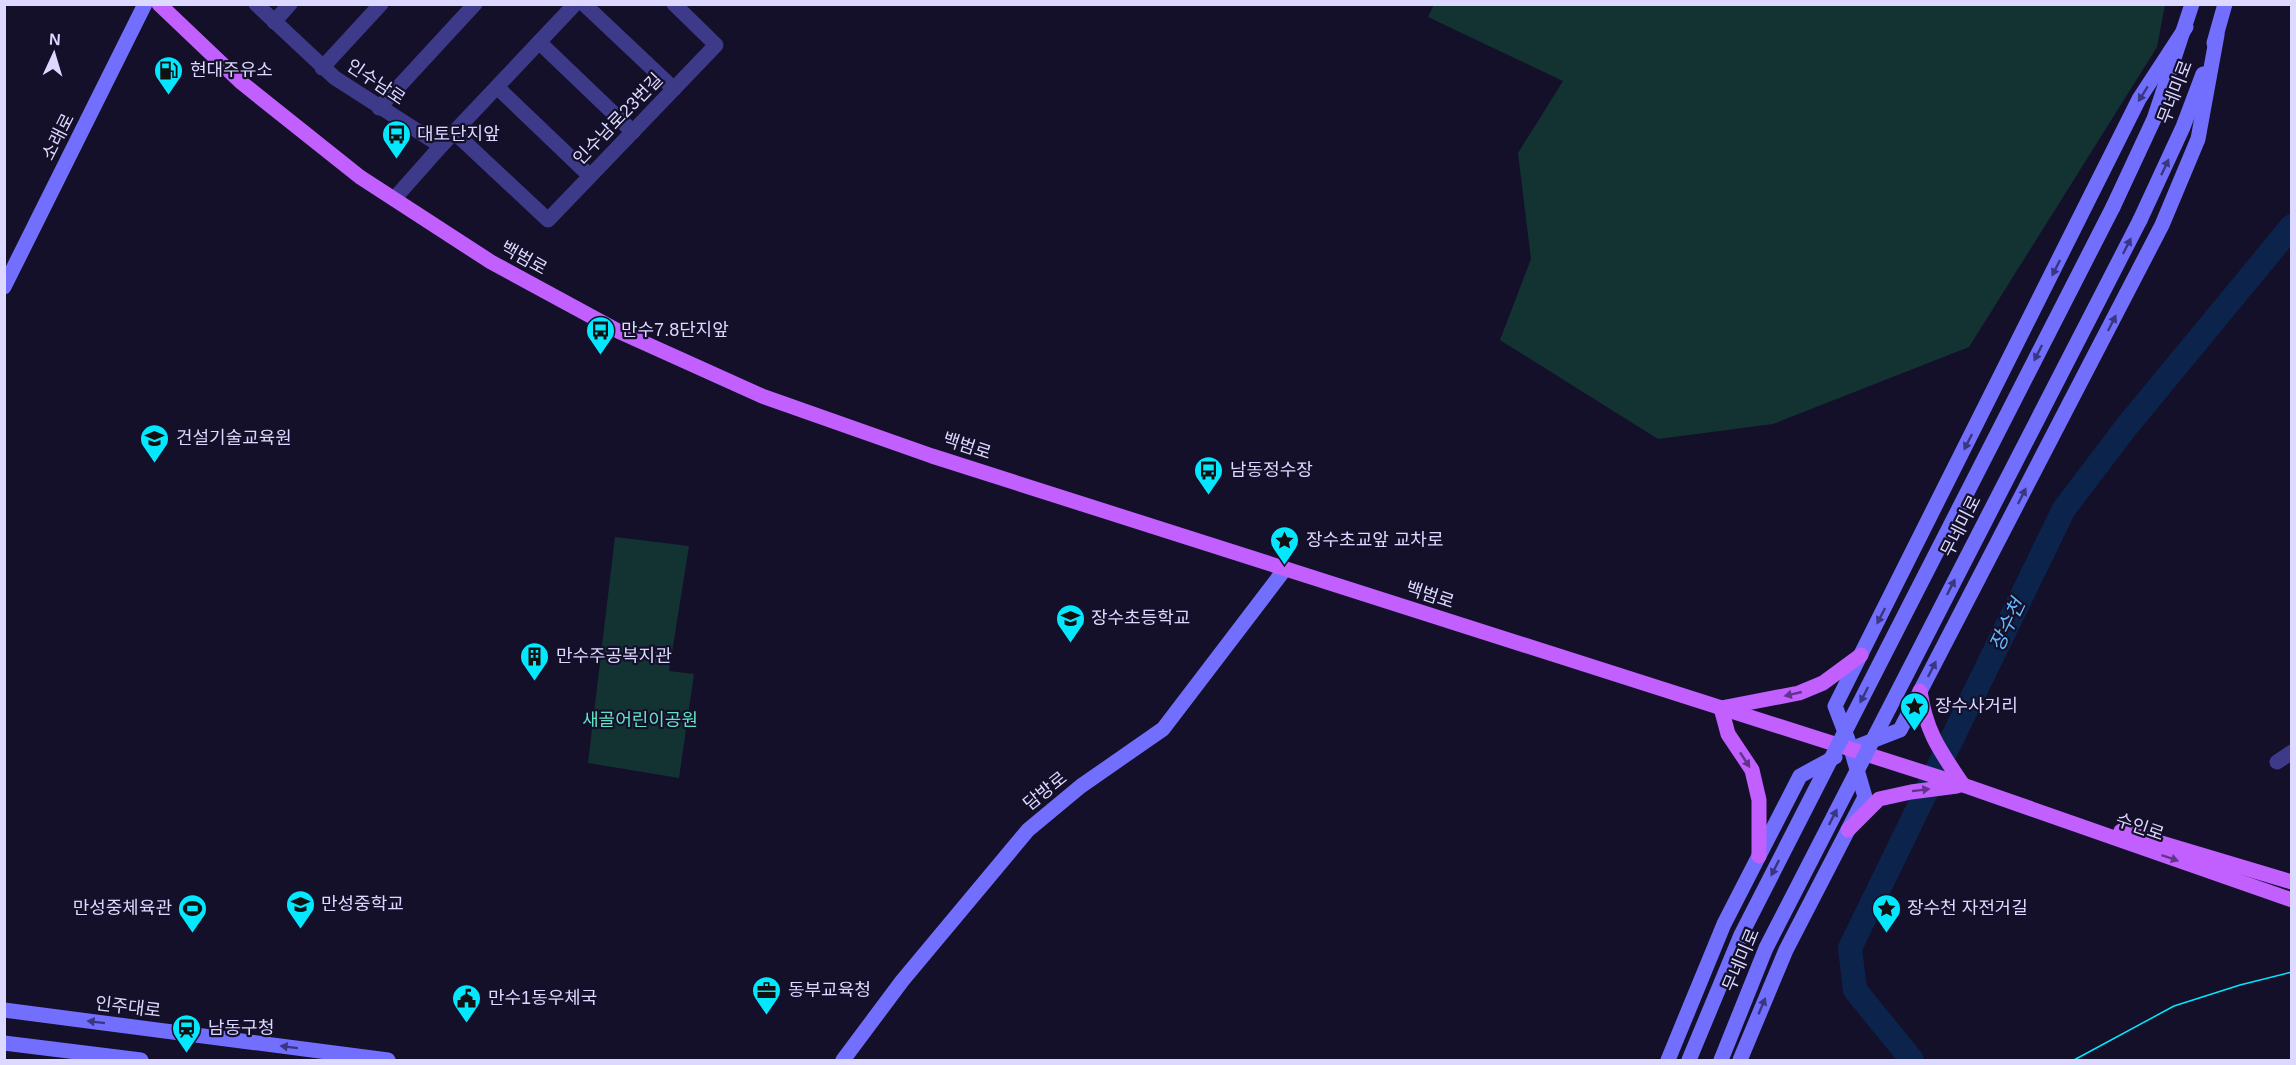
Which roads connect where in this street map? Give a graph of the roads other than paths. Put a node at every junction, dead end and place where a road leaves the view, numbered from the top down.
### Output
1 (145, 4) edge
2 (159, 4) edge
3 (256, 4) edge
4 (290, 4) edge
5 (381, 4) edge
6 (476, 4) edge
7 (575, 4) edge
8 (584, 4) edge
9 (2193, 4) edge
10 (2225, 4) edge
11 (683, 7) edge
12 (274, 22) junction
13 (2186, 27) junction
14 (2217, 35) junction
15 (539, 42) junction
16 (322, 68) junction
17 (497, 87) junction
18 (674, 89) junction
19 (379, 108) junction
20 (454, 132) junction
21 (633, 132) junction
22 (441, 146) junction
23 (590, 176) junction
24 (394, 199) junction
25 (4, 287) edge
26 (1286, 569) junction
27 (1861, 655) junction
28 (1920, 692) junction
29 (1721, 708) junction
30 (1851, 749) junction
31 (2292, 752) edge
32 (2277, 762) dead end
33 (1970, 788) junction
34 (1848, 830) junction
35 (1759, 856) junction
36 (2292, 882) edge
37 (2292, 900) edge
38 (4, 1010) edge
39 (4, 1043) edge
40 (57, 1055) edge
41 (141, 1060) edge
42 (388, 1060) edge
43 (843, 1060) edge
44 (1668, 1060) edge
45 (1689, 1060) edge
46 (1721, 1060) edge
47 (1740, 1060) edge

1 - 25 main road, 소래로
2 - 24 main road, 백범로
3 - 12 street, 인수남로
4 - 12 street
5 - 16 street, 인수남로
6 - 19 street
7 - 15 street
8 - 18 street
9 - 13 main road, 무네미로
10 - 14 main road, 무네미로
11 - 18 street, 인수남로23번길
12 - 16 street, 인수남로
13 -> 27 main road
13 -> 45 main road, 무네미로, bridge
28 -> 14 main road
46 -> 14 main road, 무네미로, bridge
15 - 17 street
15 - 21 street
16 - 19 street, 인수남로
17 - 20 street
17 - 23 street
18 - 21 street, 인수남로23번길
19 - 22 street, 인수남로
20 - 22 street
20 - 23 street, 인수남로23번길
21 - 23 street, 인수남로23번길
22 - 24 street
24 - 26 main road, 백범로
26 - 29 main road, 백범로
26 - 43 main road, 담방로
27 -> 29 main road
27 - 30 main road
28 - 30 main road
28 - 33 main road
29 - 30 main road, 백범로
29 -> 35 main road
30 - 33 main road, 수인로
30 - 34 main road
30 - 35 main road
31 - 32 street
34 -> 33 main road
33 - 36 main road, 수인로
33 -> 37 main road, 수인로
47 -> 34 main road
35 - 44 main road
42 -> 38 main road, 인주대로
39 - 40 main road
40 - 41 main road

